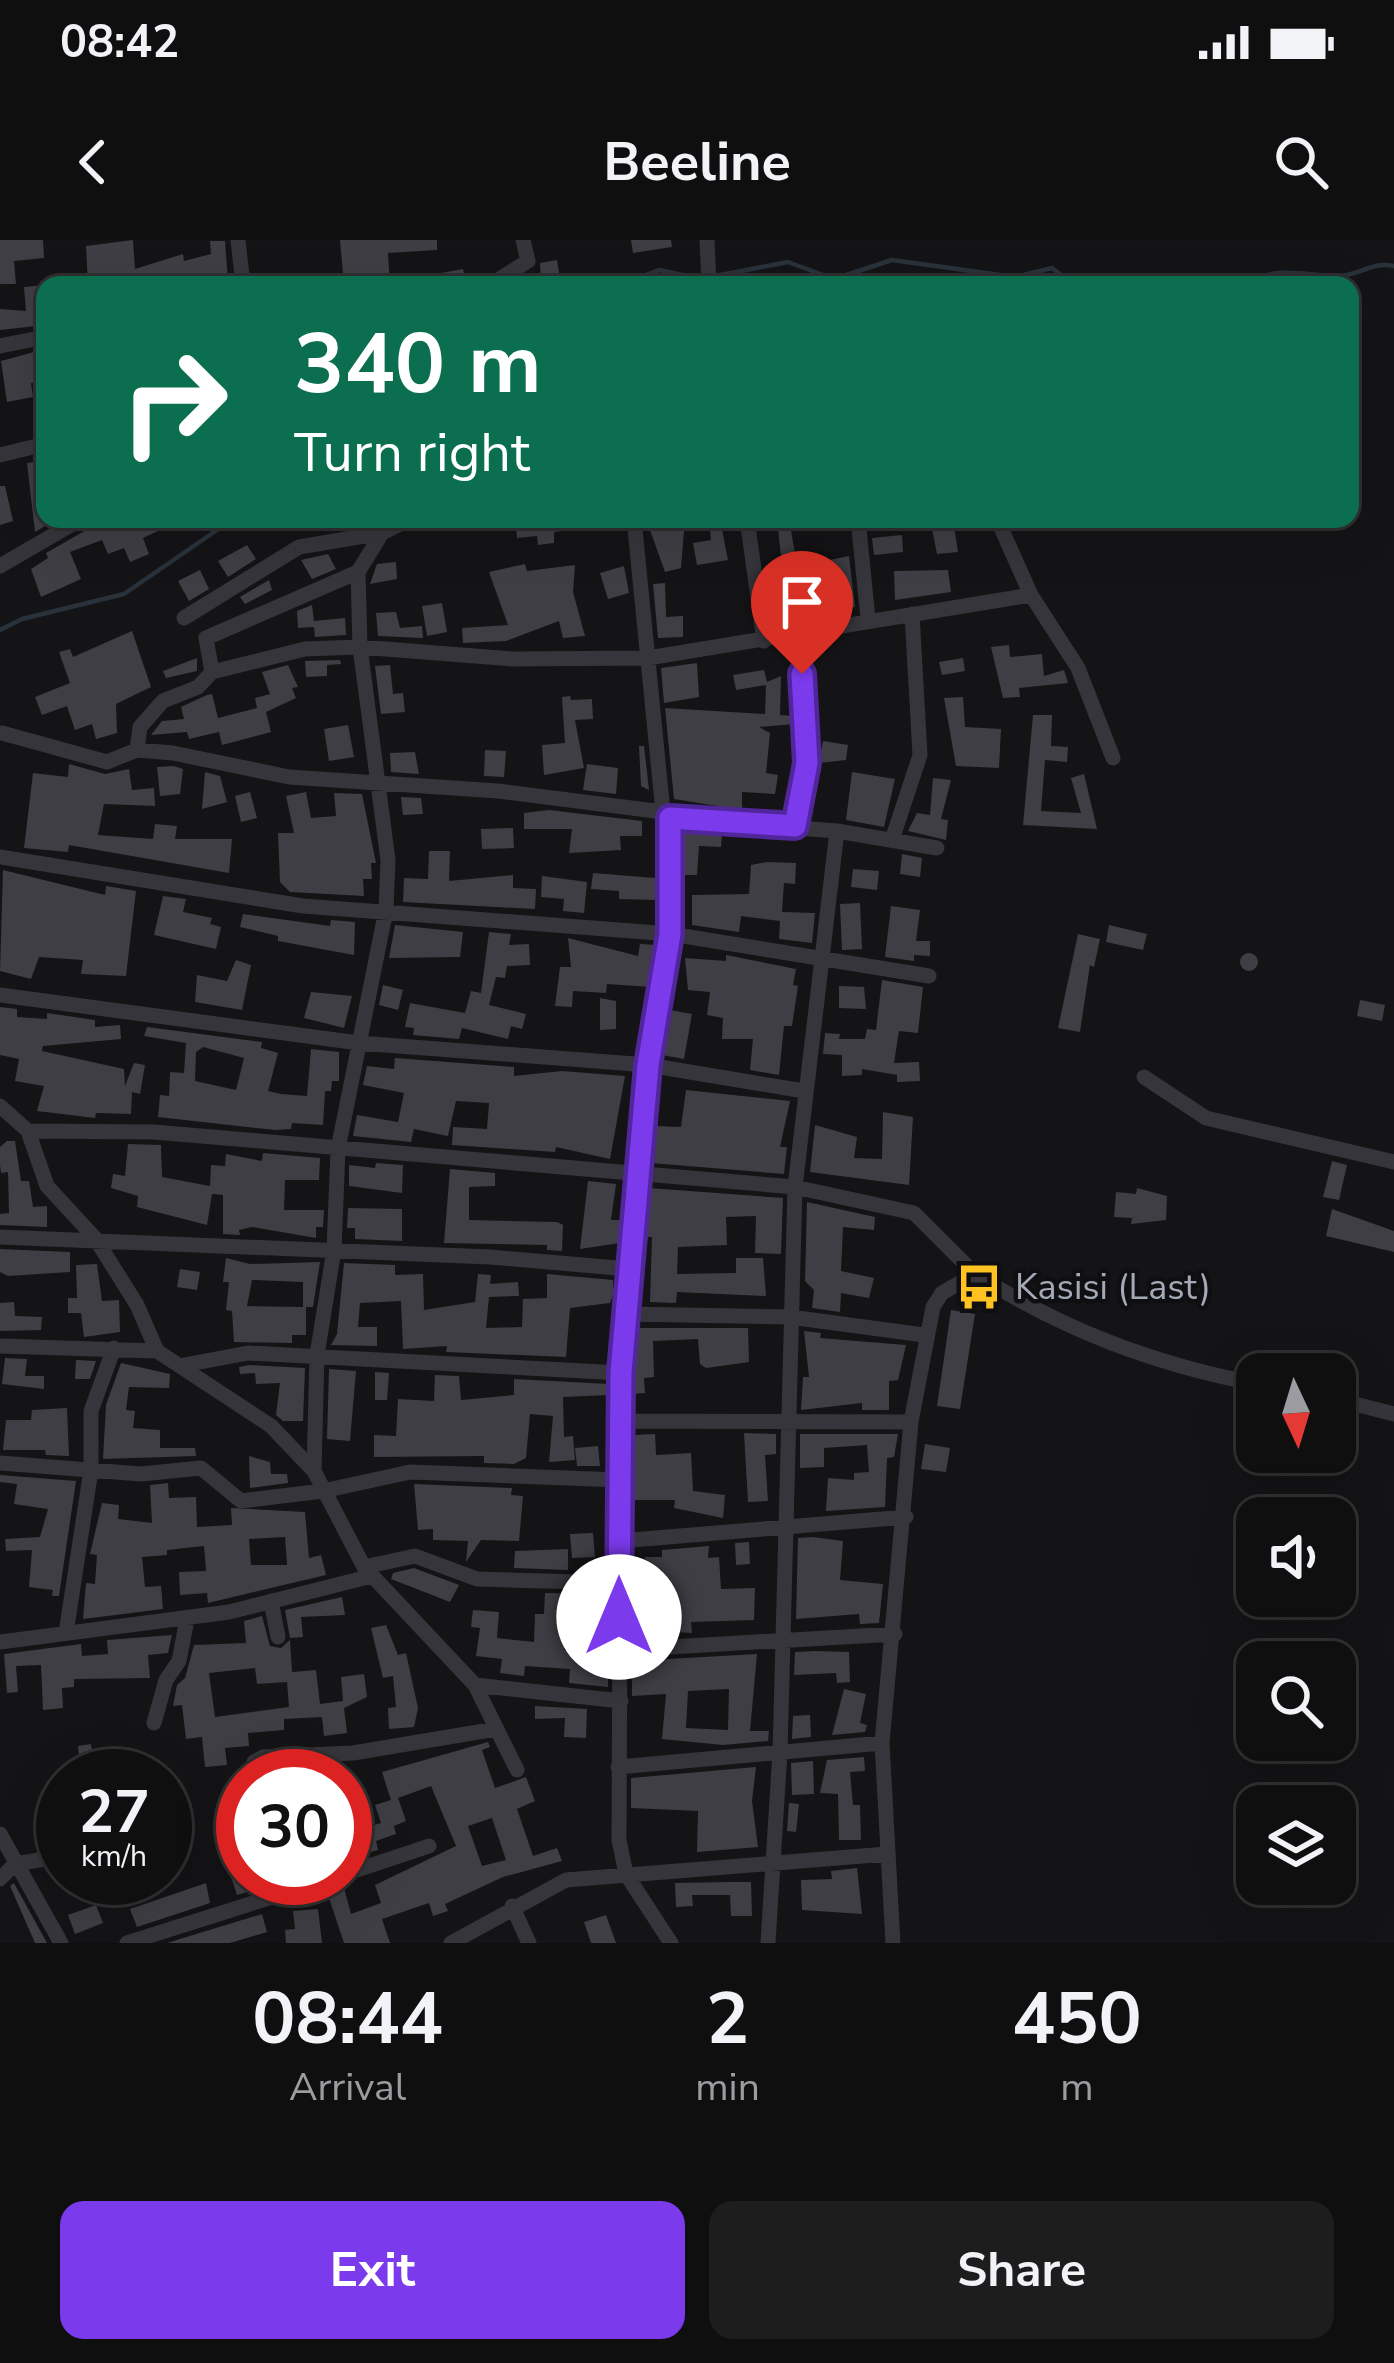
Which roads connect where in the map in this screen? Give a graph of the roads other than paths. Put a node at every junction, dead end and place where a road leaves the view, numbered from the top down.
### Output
1 (238, 240) edge
2 (523, 240) edge
3 (707, 240) edge
4 (242, 276) edge
5 (504, 276) edge
6 (709, 276) edge
7 (36, 339) edge
8 (0, 346) edge
9 (36, 446) edge
10 (0, 455) edge
11 (65, 528) edge
12 (392, 528) edge
13 (635, 528) edge
14 (748, 528) edge
15 (860, 528) edge
16 (1001, 528) edge
17 (382, 533) junction
18 (0, 566) edge
19 (358, 572) junction
20 (1030, 596) junction
21 (912, 614) junction
22 (184, 617) dead end
23 (868, 620) junction
24 (796, 635) junction
25 (764, 641) junction
26 (360, 646) junction
27 (648, 658) junction
28 (212, 672) junction
29 (2, 733) edge
30 (137, 750) junction
31 (1113, 758) dead end
32 (378, 785) junction
33 (666, 815) junction
34 (795, 826) junction
35 (837, 831) junction
36 (892, 840) junction
37 (937, 848) dead end
38 (0, 857) edge
39 (386, 910) junction
40 (670, 934) junction
41 (824, 956) junction
42 (929, 976) dead end
43 (0, 995) edge
44 (359, 1043) junction
45 (648, 1065) junction
46 (1144, 1077) dead end
47 (804, 1091) junction
48 (0, 1106) edge
49 (28, 1132) junction
50 (338, 1149) junction
51 (1394, 1162) edge
52 (636, 1172) junction
53 (795, 1187) junction
54 (0, 1238) edge
55 (95, 1238) junction
56 (334, 1250) junction
57 (629, 1269) junction
58 (974, 1274) junction
59 (625, 1314) junction
60 (790, 1317) junction
61 (924, 1335) junction
62 (0, 1346) edge
63 (114, 1348) junction
64 (157, 1351) junction
65 (317, 1355) junction
66 (184, 1365) junction
67 (621, 1372) junction
68 (1236, 1379) edge
69 (1356, 1404) edge
70 (1394, 1414) edge
71 (786, 1420) junction
72 (621, 1421) junction
73 (911, 1422) junction
74 (0, 1463) edge
75 (91, 1470) junction
76 (314, 1471) junction
77 (620, 1480) junction
78 (322, 1491) junction
79 (906, 1517) junction
80 (782, 1531) junction
81 (620, 1541) junction
82 (368, 1571) junction
83 (618, 1583) junction
84 (271, 1601) junction
85 (187, 1619) junction
86 (65, 1633) junction
87 (896, 1634) junction
88 (278, 1636) dead end
89 (783, 1636) junction
90 (0, 1642) edge
91 (619, 1650) junction
92 (475, 1685) junction
93 (621, 1701) junction
94 (154, 1723) dead end
95 (496, 1729) junction
96 (882, 1743) junction
97 (372, 1750) edge
98 (780, 1752) junction
99 (618, 1768) junction
100 (517, 1770) dead end
101 (0, 1834) edge
102 (430, 1846) dead end
103 (887, 1854) junction
104 (36, 1860) edge
105 (15, 1864) junction
106 (372, 1865) edge
107 (773, 1866) junction
108 (626, 1874) junction
109 (0, 1879) edge
110 (247, 1905) edge
111 (512, 1906) junction
112 (61, 1943) edge
113 (127, 1943) edge
114 (451, 1943) edge
115 (529, 1943) edge
116 (671, 1943) edge
117 (768, 1943) edge
118 (893, 1943) edge

1 - 4 street
2 - 5 street
3 - 6 street
7 - 8 street
9 - 10 street
11 - 18 street
12 - 17 street
13 - 27 street
14 - 25 street
15 - 23 street
16 - 20 street
17 - 19 street
17 - 22 street
19 - 26 street
19 - 28 street
20 - 21 street
20 - 31 street
21 - 23 street
21 - 36 street
23 - 24 street
24 - 25 street
24 - 34 street
25 - 27 street
26 - 27 street
26 - 28 street
26 - 32 street
27 - 33 street
28 - 30 street
29 - 30 street
30 - 32 street
32 - 33 street
32 - 39 street
33 - 34 street
33 - 40 street
34 - 35 street
35 - 36 street
35 - 41 street
36 - 37 street
38 - 39 street
39 - 40 street
39 - 44 street
40 - 41 street
40 - 45 street
41 - 42 street
41 - 47 street
43 - 44 street
44 - 45 street
44 - 50 street
45 - 47 street
45 - 52 street
46 - 51 street
47 - 53 street
48 - 49 street
49 - 50 street
49 - 55 street
50 - 52 street
50 - 56 street
52 - 53 street
52 - 57 street
53 - 58 street
53 - 60 street
54 - 55 street
55 - 56 street
55 - 64 street
56 - 57 street
56 - 65 street
57 - 59 street
58 - 61 street
58 - 68 street
59 - 60 street
59 - 67 street
60 - 61 street
60 - 71 street
61 - 73 street
62 - 63 street
63 - 64 street
63 - 75 street
64 - 66 street
65 - 66 street
65 - 67 street
65 - 76 street
66 - 76 street
67 - 72 street
69 - 70 street
71 - 72 street
71 - 73 street
71 - 80 street
72 - 77 street
73 - 79 street
74 - 75 street
75 - 78 street
75 - 86 street
76 - 78 street
77 - 78 street
77 - 81 street
78 - 82 street
79 - 80 street
79 - 87 street
80 - 81 street
80 - 89 street
81 - 83 street
82 - 83 street
82 - 84 street
82 - 92 street
83 - 91 street
84 - 85 street
84 - 88 street
85 - 86 street
85 - 94 street
86 - 90 street
87 - 89 street
87 - 96 street
89 - 91 street
89 - 98 street
91 - 93 street
92 - 93 street
92 - 95 street
93 - 99 street
95 - 97 street
95 - 100 street
96 - 98 street
96 - 103 street
98 - 99 street
98 - 107 street
99 - 108 street
101 - 105 street
102 - 106 street
103 - 107 street
103 - 118 street
104 - 105 street
105 - 109 street
105 - 112 street
107 - 108 street
107 - 117 street
108 - 111 street
108 - 116 street
110 - 113 street
111 - 114 street
111 - 115 street

